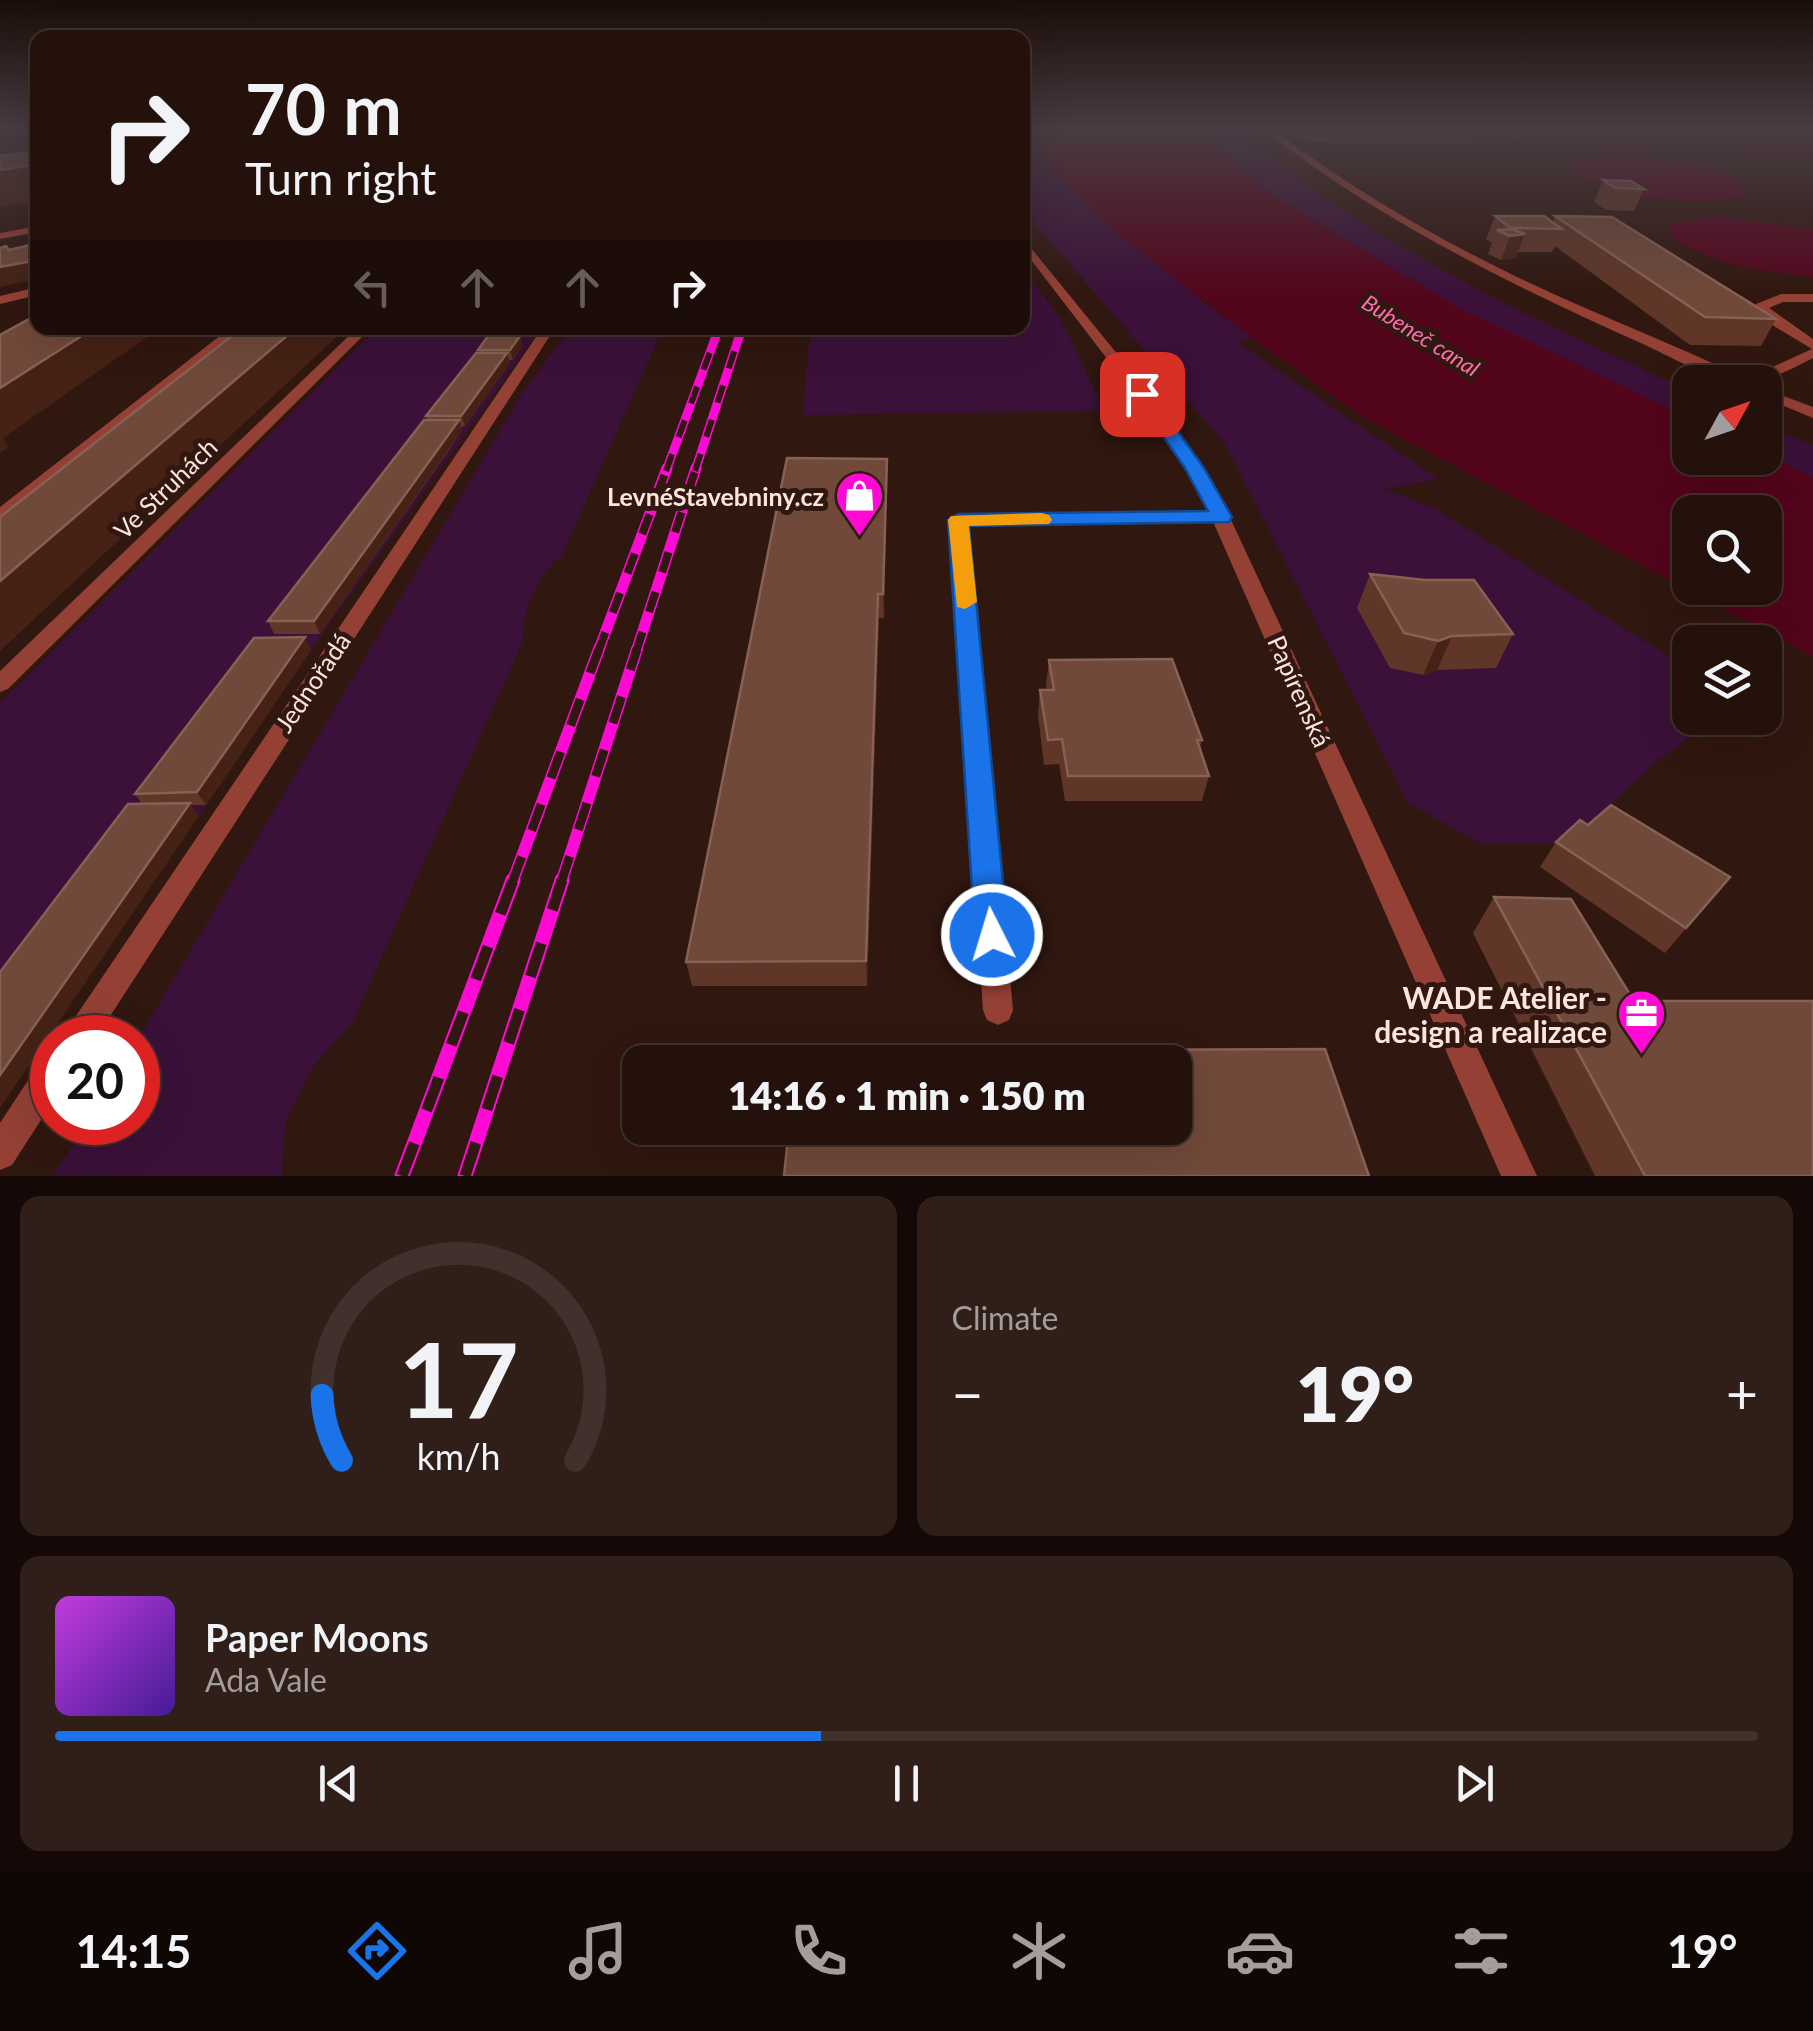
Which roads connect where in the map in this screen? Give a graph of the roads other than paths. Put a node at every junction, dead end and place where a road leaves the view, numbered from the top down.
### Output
1 (1342, 184) edge
2 (30, 230) edge
3 (0, 236) edge
4 (1030, 250) edge
5 (30, 293) edge
6 (1813, 298) edge
7 (0, 300) edge
8 (229, 335) edge
9 (357, 335) edge
10 (543, 335) edge
11 (1813, 345) edge
12 (1813, 353) edge
13 (1703, 365) edge
14 (1782, 368) edge
15 (1782, 400) edge
16 (1813, 413) edge
17 (0, 516) edge
18 (1222, 517) junction
19 (0, 684) edge
20 (998, 1010) dead end
21 (91, 1015) edge
22 (30, 1107) edge
23 (0, 1153) edge
24 (1519, 1176) edge

1 - 13 street
2 - 3 street
4 - 18 street, Papírenská
5 - 7 street
6 - 11 street
8 - 17 street
9 - 19 street, Ve Struhách
10 - 21 street, Jednořadá
12 - 14 street
15 - 16 street
18 - 20 street
18 - 24 street, Papírenská
22 - 23 street

